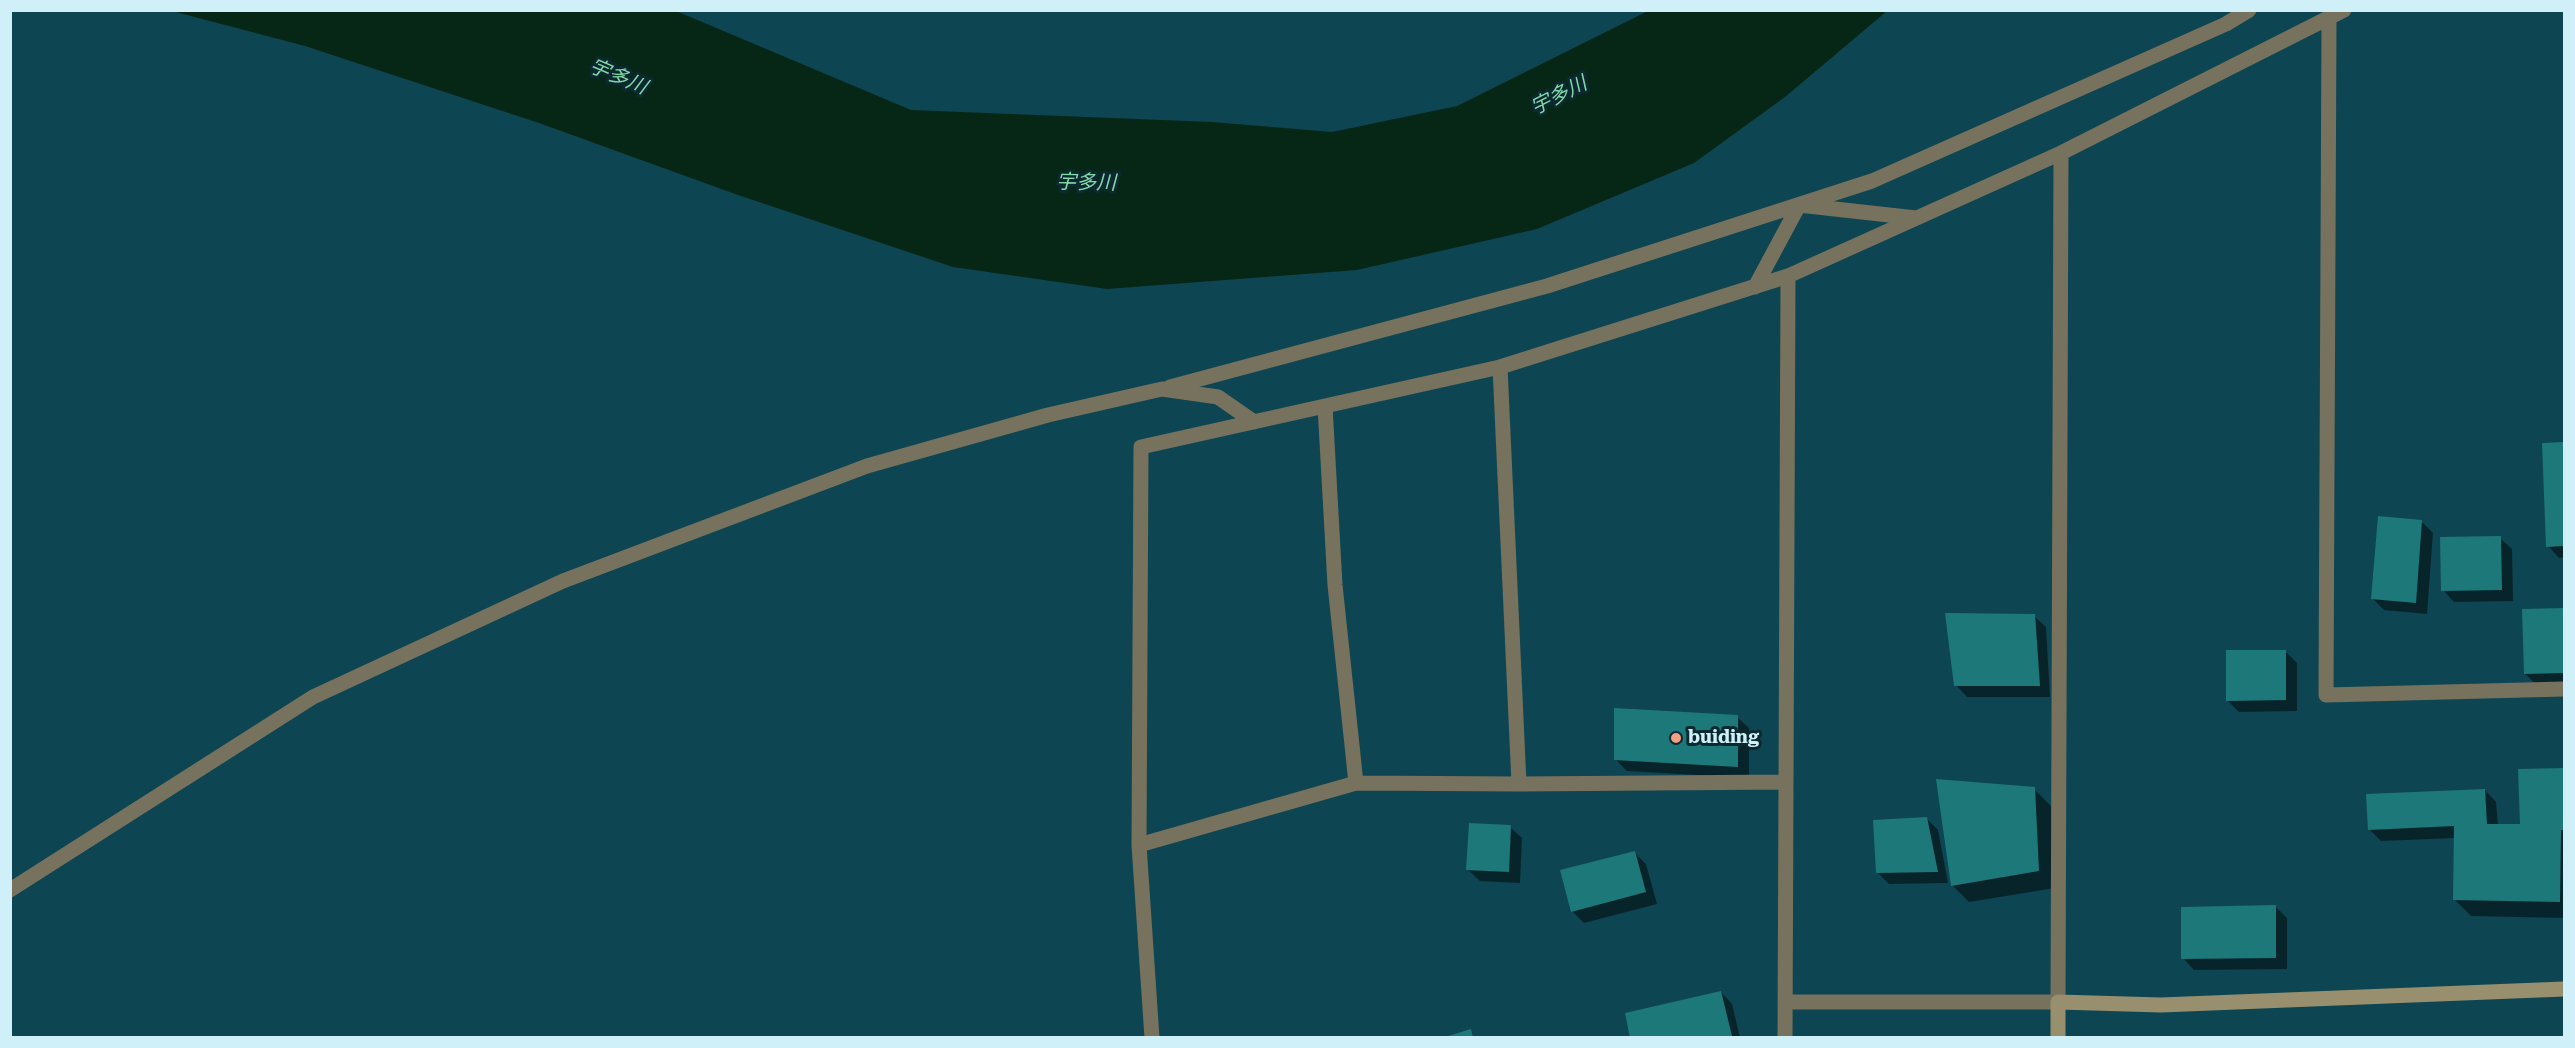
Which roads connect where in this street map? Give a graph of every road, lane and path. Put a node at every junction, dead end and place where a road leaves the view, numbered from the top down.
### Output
1 (2249, 10) edge
2 (2344, 10) edge
3 (2329, 18) junction
4 (2061, 153) junction
5 (1798, 205) junction
6 (1916, 218) junction
7 (1788, 276) junction
8 (1755, 287) junction
9 (1500, 367) junction
10 (1162, 389) junction
11 (1326, 406) junction
12 (1254, 422) junction
13 (2565, 689) edge
14 (1786, 782) junction
15 (1356, 783) junction
16 (1518, 784) junction
17 (1139, 845) junction
18 (10, 890) edge
19 (2565, 989) edge
20 (1785, 1002) junction
21 (2058, 1002) junction
22 (1152, 1038) edge
23 (1785, 1038) edge
24 (2058, 1038) edge

1 - 5 street
2 - 3 street
3 - 4 street
3 - 13 street
4 - 6 street
4 - 21 street
5 - 6 street
5 - 8 street
5 - 10 street
6 - 7 street
7 - 8 street
7 - 14 street
8 - 9 street
9 - 11 street
9 - 16 street
10 - 12 street
10 - 18 street
11 - 12 street
11 - 15 street
12 - 17 street
14 - 16 street
14 - 20 street
15 - 16 street
15 - 17 street
17 - 22 street
19 - 21 street
20 - 21 street
20 - 23 street
21 - 24 street

